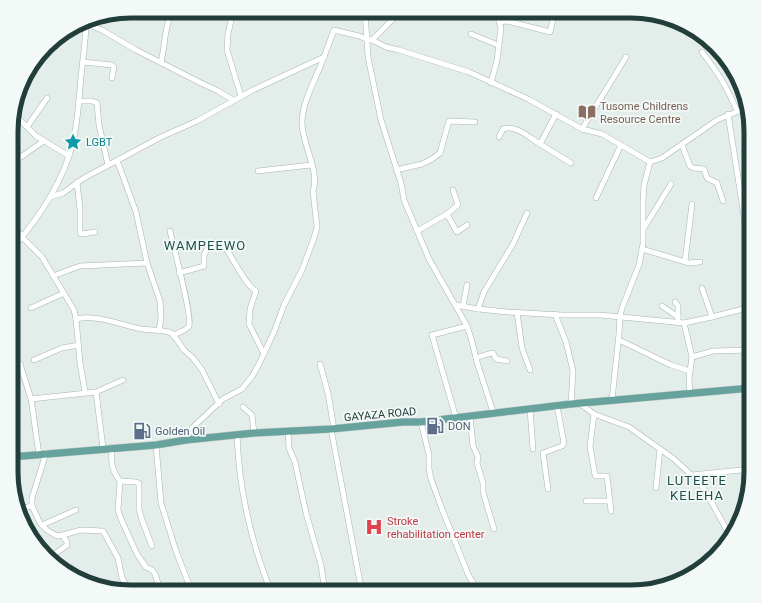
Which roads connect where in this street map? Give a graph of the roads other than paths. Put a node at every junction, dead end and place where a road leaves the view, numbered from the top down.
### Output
1 (170, 18) edge
2 (231, 18) edge
3 (365, 18) edge
4 (394, 18) edge
5 (501, 18) edge
6 (553, 18) edge
7 (500, 22) junction
8 (92, 25) edge
9 (86, 28) edge
10 (471, 34) dead end
11 (366, 39) junction
12 (372, 40) junction
13 (498, 45) junction
14 (702, 52) dead end
15 (324, 57) junction
16 (626, 57) dead end
17 (83, 62) junction
18 (162, 62) junction
19 (112, 78) dead end
20 (491, 83) junction
21 (241, 96) junction
22 (47, 98) dead end
23 (233, 100) junction
24 (79, 101) junction
25 (742, 110) edge
26 (737, 111) junction
27 (556, 114) junction
28 (728, 114) junction
29 (19, 119) edge
30 (475, 122) dead end
31 (27, 128) junction
32 (582, 129) junction
33 (499, 137) dead end
34 (44, 141) junction
35 (540, 144) junction
36 (621, 145) junction
37 (682, 145) junction
38 (69, 156) junction
39 (18, 159) edge
40 (117, 160) junction
41 (650, 162) junction
42 (571, 163) dead end
43 (108, 164) junction
44 (311, 165) junction
45 (396, 170) junction
46 (258, 171) dead end
47 (77, 182) junction
48 (671, 184) dead end
49 (453, 190) dead end
50 (50, 197) junction
51 (596, 198) dead end
52 (723, 201) dead end
53 (692, 204) dead end
54 (527, 213) dead end
55 (447, 214) junction
56 (744, 216) edge
57 (467, 225) dead end
58 (643, 229) junction
59 (18, 231) edge
60 (170, 231) dead end
61 (417, 231) junction
62 (95, 232) dead end
63 (22, 237) junction
64 (18, 242) edge
65 (642, 249) junction
66 (684, 261) junction
67 (700, 262) dead end
68 (147, 263) junction
69 (180, 273) junction
70 (53, 276) junction
71 (467, 285) dead end
72 (702, 288) dead end
73 (64, 293) junction
74 (676, 302) dead end
75 (456, 305) junction
76 (463, 306) junction
77 (662, 306) dead end
78 (31, 308) dead end
79 (478, 309) junction
80 (744, 309) edge
81 (517, 312) junction
82 (556, 314) junction
83 (620, 316) junction
84 (712, 317) junction
85 (76, 319) junction
86 (680, 321) junction
87 (467, 326) junction
88 (159, 331) junction
89 (173, 336) junction
90 (619, 340) junction
91 (79, 345) junction
92 (744, 350) edge
93 (264, 354) junction
94 (692, 357) junction
95 (476, 358) junction
96 (34, 360) dead end
97 (507, 360) dead end
98 (18, 363) edge
99 (320, 364) dead end
100 (530, 370) dead end
101 (690, 371) junction
102 (123, 380) dead end
103 (744, 389) edge
104 (85, 392) junction
105 (96, 392) junction
106 (690, 394) junction
107 (31, 398) junction
108 (612, 400) junction
109 (580, 403) junction
110 (219, 404) junction
111 (571, 404) junction
112 (557, 406) junction
113 (243, 407) dead end
114 (530, 409) junction
115 (494, 412) junction
116 (594, 414) junction
117 (470, 416) junction
118 (456, 418) junction
119 (421, 422) junction
120 (332, 429) junction
121 (288, 431) junction
122 (254, 434) junction
123 (237, 435) junction
124 (186, 440) junction
125 (156, 445) junction
126 (112, 447) junction
127 (103, 448) junction
128 (533, 449) dead end
129 (660, 449) junction
130 (42, 454) junction
131 (18, 456) edge
132 (744, 470) edge
133 (692, 475) junction
134 (120, 481) junction
135 (656, 488) dead end
136 (548, 489) dead end
137 (586, 501) dead end
138 (610, 501) junction
139 (32, 506) junction
140 (25, 508) edge
141 (76, 510) dead end
142 (611, 511) dead end
143 (42, 525) junction
144 (494, 529) dead end
145 (727, 531) edge
146 (63, 536) junction
147 (152, 546) dead end
148 (54, 554) edge
149 (360, 582) dead end
150 (126, 585) edge
151 (159, 585) edge
152 (189, 585) edge
153 (269, 585) edge
154 (324, 585) edge
155 (474, 585) edge

1 - 18 street
2 - 21 street
3 - 11 street
4 - 12 street
5 - 7 street
6 - 7 street
7 - 13 street
8 - 18 street
9 - 17 street
10 - 13 street
11 - 12 street
11 - 15 street
11 - 45 street
12 - 20 street
13 - 20 street
14 - 26 street
15 - 21 street
15 - 44 street
16 - 32 street
17 - 19 street
17 - 24 street
18 - 23 street
20 - 27 street
21 - 23 street
22 - 31 street
23 - 40 street
24 - 38 street
24 - 43 street
25 - 26 street
26 - 28 street
27 - 32 street
27 - 35 street
28 - 37 street
28 - 56 street
29 - 31 street
30 - 45 street
31 - 34 street
32 - 36 street
33 - 35 street
34 - 38 street
34 - 39 street
35 - 42 street
36 - 41 street
36 - 51 street
37 - 41 street
37 - 52 street
38 - 50 street
40 - 43 street
40 - 68 street
41 - 58 street
43 - 47 street
44 - 46 street
44 - 93 street
45 - 61 street
47 - 50 street
47 - 62 street
48 - 58 street
49 - 55 street
50 - 63 street
53 - 66 street
54 - 79 street
55 - 57 street
55 - 61 street
58 - 65 street
59 - 63 street
60 - 69 street
61 - 75 street
63 - 64 street
63 - 70 street
65 - 66 street
65 - 83 street
66 - 67 street
68 - 70 street
68 - 88 street
69 - 89 street
69 - 93 street
70 - 73 street
71 - 76 street
72 - 84 street
73 - 78 street
73 - 85 street
74 - 86 street
75 - 76 street
75 - 87 street
76 - 79 street
77 - 86 street
79 - 81 street
80 - 84 street
81 - 82 street
81 - 100 street
82 - 83 street
82 - 111 street
83 - 86 street
83 - 90 street
84 - 86 street
85 - 88 street
85 - 91 street
86 - 94 street
87 - 95 street
87 - 118 street
88 - 89 street
89 - 110 street
90 - 101 street
90 - 108 street
91 - 96 street
91 - 104 street
92 - 94 street
93 - 110 street
94 - 101 street
95 - 97 street
95 - 115 street
98 - 107 street
99 - 120 street
101 - 106 street
102 - 105 street
103 - 106 main road, GAYAZA ROAD
104 - 105 street
104 - 107 street
105 - 127 street
106 - 108 main road, GAYAZA ROAD
107 - 130 street
108 - 109 main road, GAYAZA ROAD
109 - 111 main road, GAYAZA ROAD
109 - 116 street
110 - 124 street
111 - 112 main road, GAYAZA ROAD
112 - 114 main road, GAYAZA ROAD
112 - 136 street
113 - 122 street
114 - 115 main road, GAYAZA ROAD
114 - 128 street
115 - 117 main road, GAYAZA ROAD
116 - 129 street
116 - 138 street
117 - 118 main road, GAYAZA ROAD
117 - 144 street
118 - 119 main road, GAYAZA ROAD
119 - 120 main road, GAYAZA ROAD
119 - 155 street
120 - 121 main road, GAYAZA ROAD
120 - 149 street
121 - 122 main road, GAYAZA ROAD
121 - 154 street
122 - 123 main road, GAYAZA ROAD
123 - 124 main road, GAYAZA ROAD
123 - 153 street
124 - 125 main road, GAYAZA ROAD
125 - 126 main road, GAYAZA ROAD
125 - 152 street
126 - 127 main road, GAYAZA ROAD
126 - 134 street
127 - 130 main road, GAYAZA ROAD
129 - 133 street
129 - 135 street
130 - 131 main road, GAYAZA ROAD
130 - 139 street
132 - 133 street
133 - 145 street
134 - 147 street
134 - 151 street
137 - 138 street
138 - 142 street
139 - 140 street
139 - 143 street
141 - 143 street
143 - 146 street
146 - 148 street
146 - 150 street

